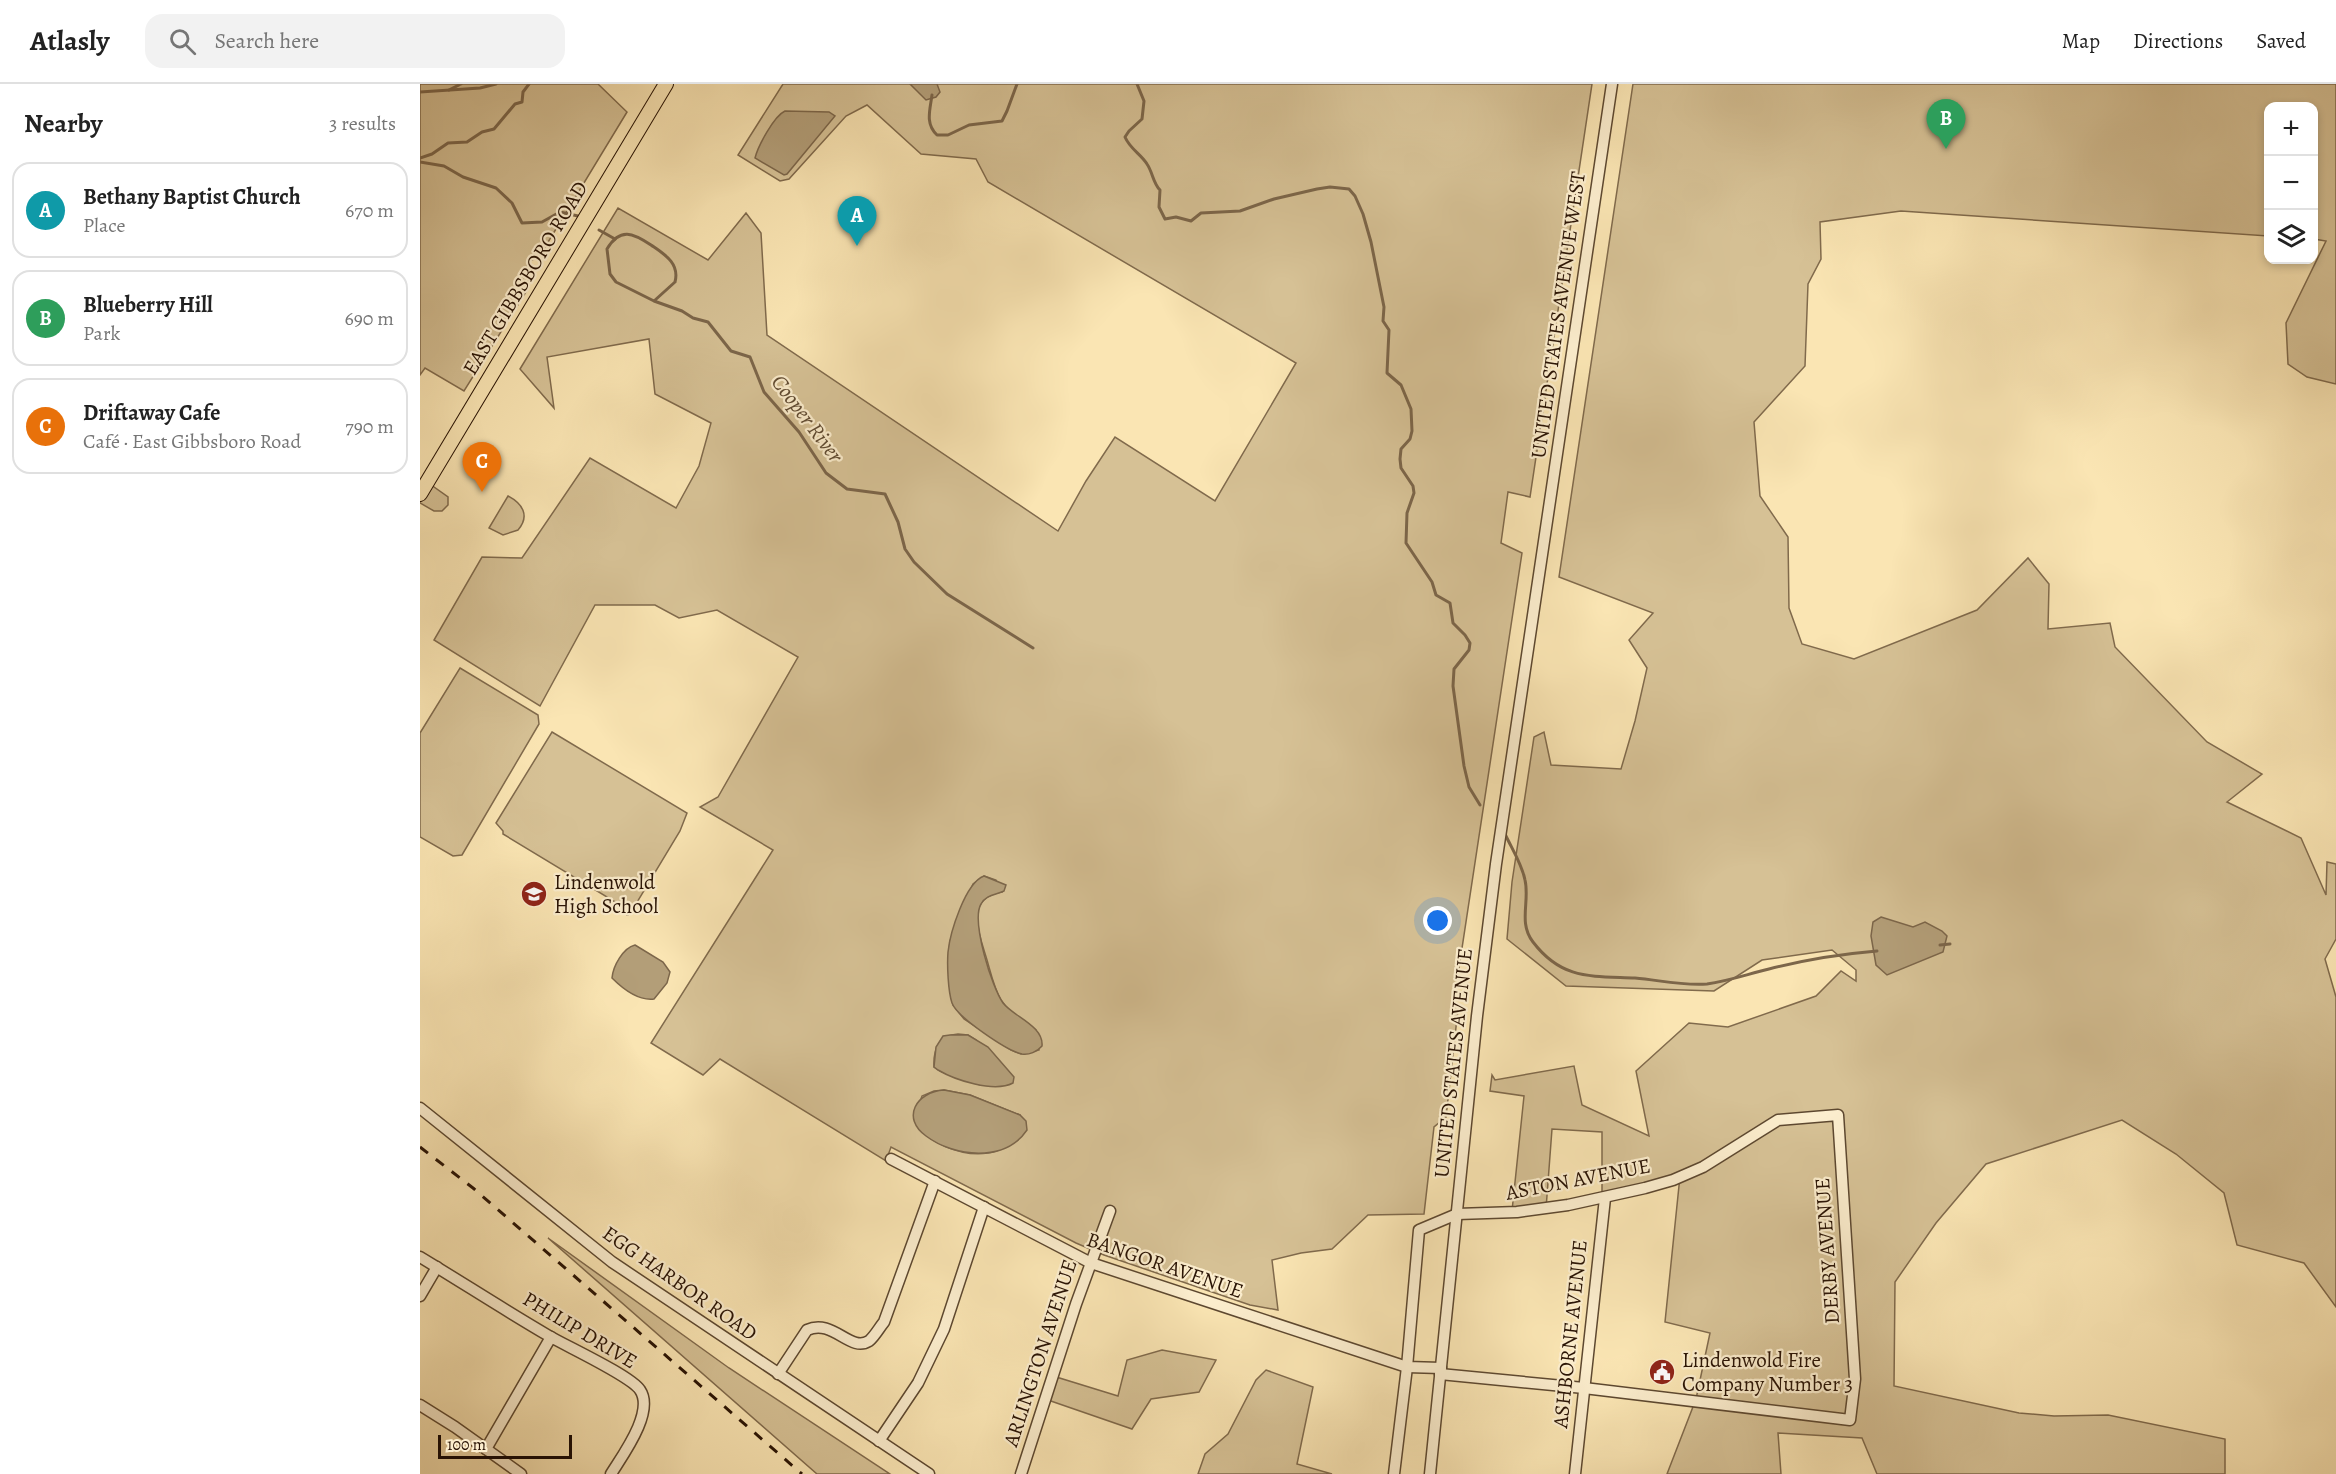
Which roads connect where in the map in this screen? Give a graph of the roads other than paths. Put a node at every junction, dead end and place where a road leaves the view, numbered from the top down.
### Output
1 (666, 84) edge
2 (1612, 84) edge
3 (420, 494) edge
4 (1542, 552) joint
5 (420, 1108) edge
6 (1838, 1115) joint
7 (891, 1159) dead end
8 (935, 1181) junction
9 (1605, 1198) junction
10 (984, 1207) junction
11 (1110, 1211) dead end
12 (1457, 1214) junction
13 (420, 1257) edge
14 (1091, 1263) junction
15 (437, 1267) junction
16 (420, 1296) edge
17 (550, 1337) junction
18 (1407, 1366) junction
19 (1441, 1371) junction
20 (778, 1374) junction
21 (1584, 1388) junction
22 (420, 1405) edge
23 (1850, 1420) joint
24 (879, 1441) junction
25 (486, 1449) junction
26 (521, 1474) edge
27 (611, 1474) edge
28 (929, 1474) edge
29 (1021, 1474) edge
30 (1394, 1474) edge
31 (1430, 1474) edge
32 (1575, 1474) edge

1 - 3 main road, EAST GIBBSBORO ROAD
2 - 4 street, UNITED STATES AVENUE WEST
4 - 12 street, UNITED STATES AVENUE
5 - 20 street, EGG HARBOR ROAD
6 - 9 street, ASTON AVENUE
6 - 23 street, DERBY AVENUE
7 - 8 street, BANGOR AVENUE
8 - 10 street, BANGOR AVENUE
8 - 20 street
9 - 12 street, ASTON AVENUE
9 - 21 street, ASHBORNE AVENUE
10 - 14 street, BANGOR AVENUE
10 - 24 street
11 - 14 street, ARLINGTON AVENUE
12 - 18 street, ASTON AVENUE
12 - 19 street, UNITED STATES AVENUE
13 - 15 street, PHILIP DRIVE
14 - 18 street, BANGOR AVENUE
14 - 29 street, ARLINGTON AVENUE
15 - 16 street
15 - 17 street, PHILIP DRIVE
17 - 25 street
17 - 27 street, PHILIP DRIVE
18 - 19 street, BANGOR AVENUE
18 - 30 street
19 - 21 street, BANGOR AVENUE
19 - 31 street, UNITED STATES AVENUE
20 - 24 street, EGG HARBOR ROAD
21 - 23 street, BANGOR AVENUE
21 - 32 street, ASHBORNE AVENUE
22 - 25 street
24 - 28 street, EGG HARBOR ROAD
25 - 26 street

